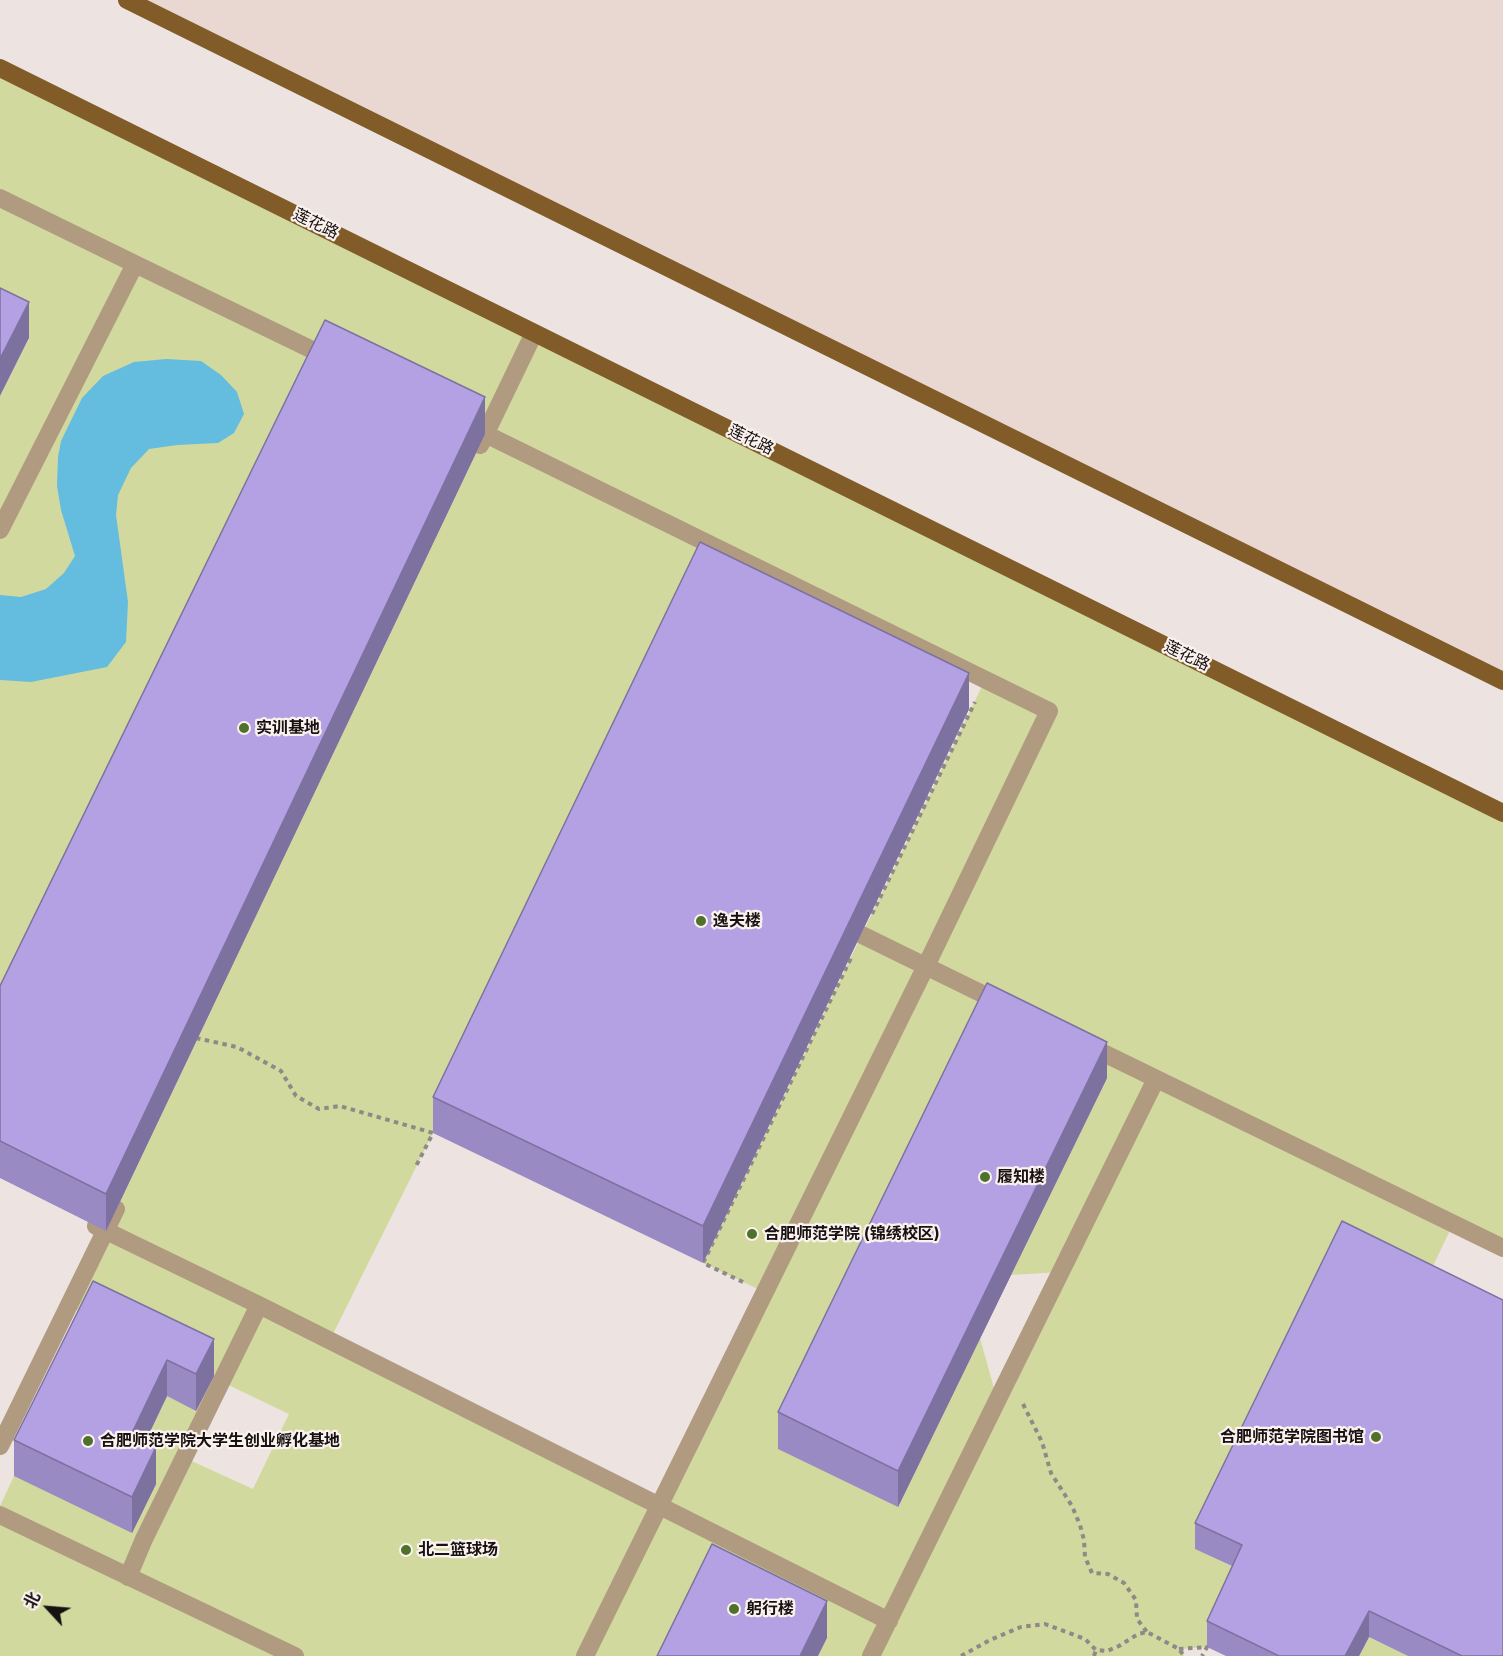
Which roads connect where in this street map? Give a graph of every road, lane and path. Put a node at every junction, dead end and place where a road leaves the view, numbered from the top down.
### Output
1 (127, 0) edge
2 (0, 68) edge
3 (0, 198) edge
4 (135, 264) junction
5 (534, 333) junction
6 (346, 367) edge
7 (443, 413) edge
8 (485, 434) junction
9 (475, 456) edge
10 (0, 530) edge
11 (986, 679) junction
12 (1503, 681) edge
13 (1503, 813) edge
14 (862, 935) junction
15 (926, 966) junction
16 (1020, 1012) edge
17 (196, 1038) edge
18 (1072, 1038) edge
19 (1156, 1079) junction
20 (438, 1122) edge
21 (433, 1133) junction
22 (415, 1168) dead end
23 (126, 1188) edge
24 (85, 1220) edge
25 (106, 1231) junction
26 (1503, 1248) edge
27 (764, 1293) junction
28 (259, 1305) junction
29 (1011, 1373) junction
30 (0, 1446) edge
31 (658, 1506) junction
32 (0, 1515) edge
33 (128, 1577) junction
34 (889, 1621) junction
35 (1147, 1632) junction
36 (1179, 1649) junction
37 (1096, 1650) junction
38 (295, 1656) edge
39 (585, 1656) edge
40 (871, 1656) edge
41 (962, 1656) edge
42 (1094, 1656) edge
43 (1184, 1656) edge
44 (1202, 1656) edge

1 - 12 main road
2 - 5 main road, 莲花路
3 - 4 street
4 - 6 street
4 - 10 street
5 - 8 street
5 - 13 main road, 莲花路
7 - 8 street
8 - 9 street
8 - 11 street
11 - 14 path
11 - 15 street
14 - 15 street
14 - 27 path
15 - 16 street
15 - 27 street
17 - 21 path
18 - 19 street
19 - 26 street
19 - 29 street
20 - 21 path
21 - 22 path
23 - 25 street
24 - 25 street
25 - 28 street
25 - 30 street
27 - 31 street
28 - 31 street
28 - 33 street
29 - 34 street
29 - 35 path
31 - 34 street
31 - 39 street
32 - 33 street
33 - 38 street
34 - 40 street
35 - 36 path
35 - 37 path
36 - 43 path
36 - 44 path
37 - 41 path
37 - 42 path

